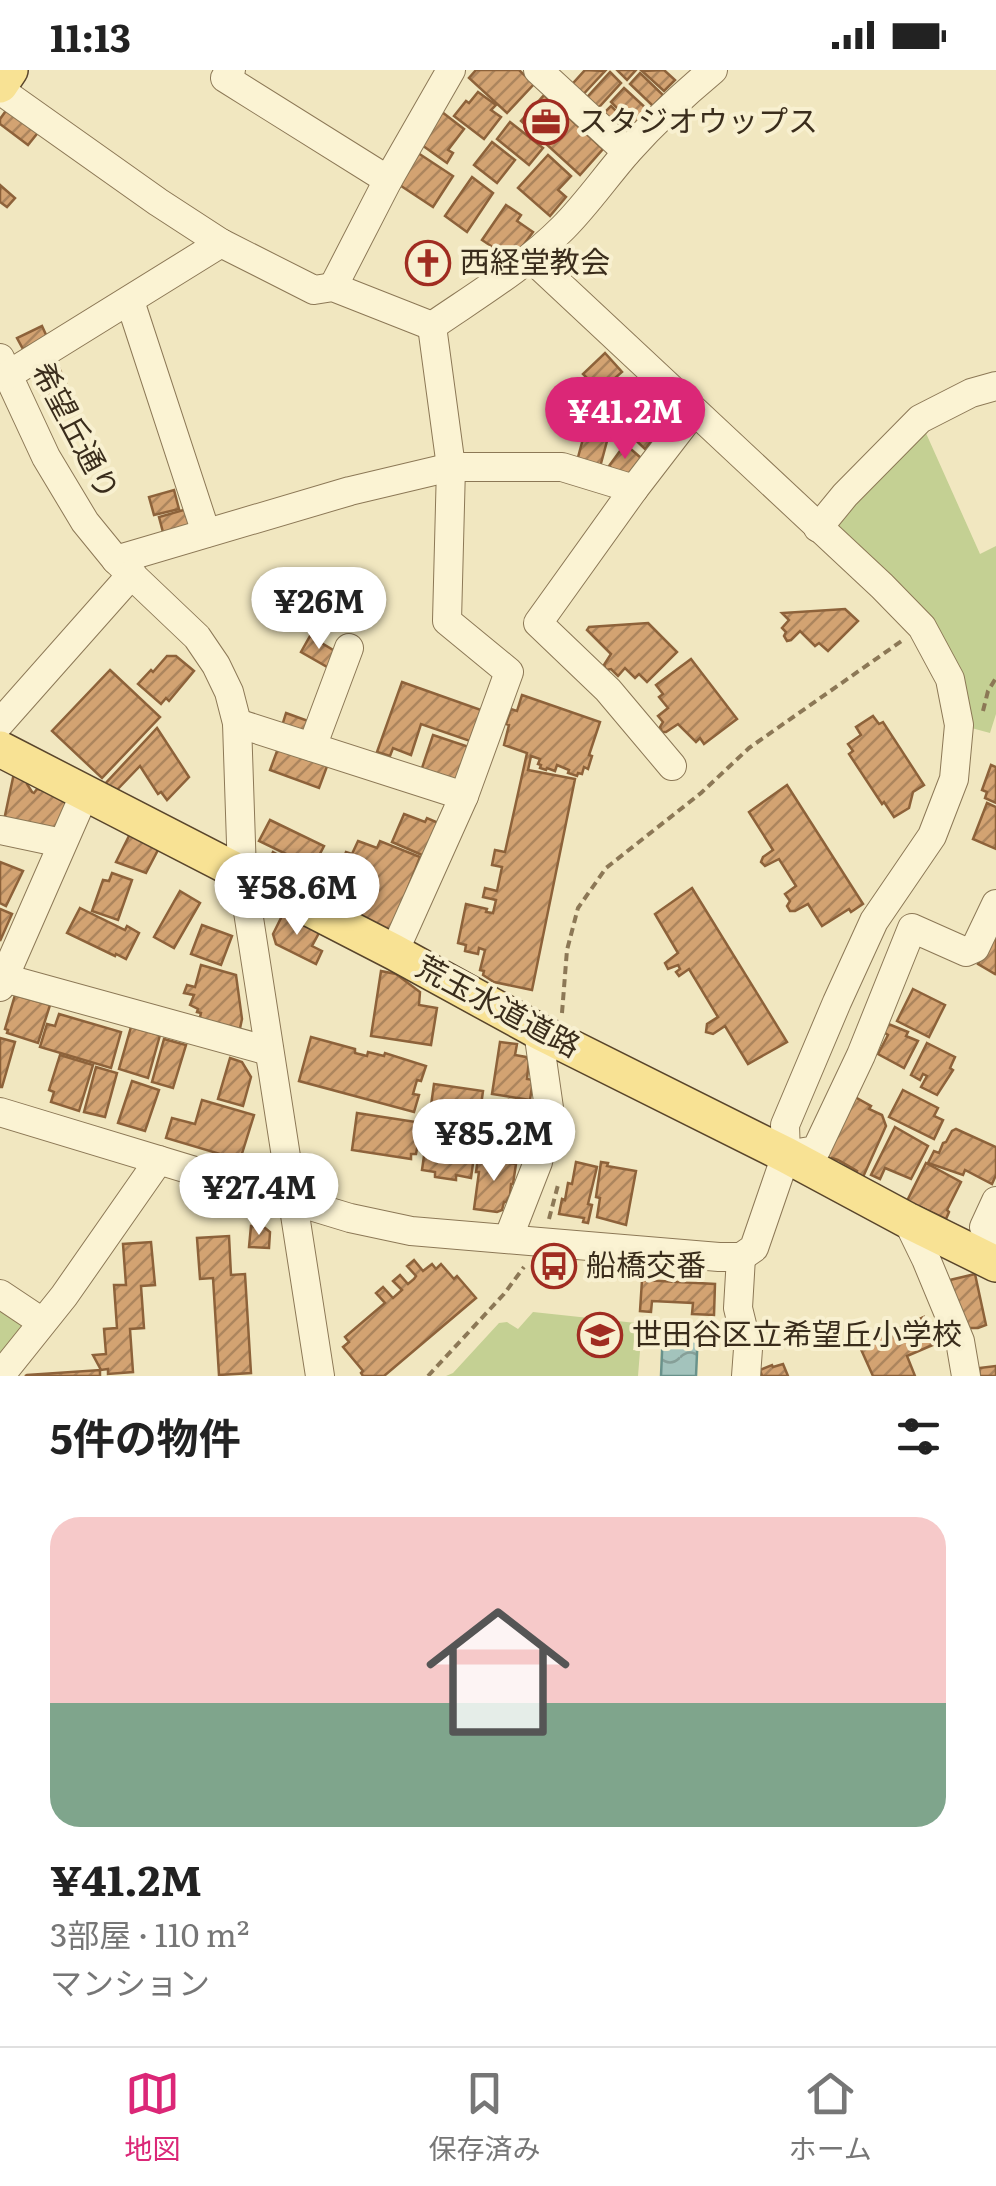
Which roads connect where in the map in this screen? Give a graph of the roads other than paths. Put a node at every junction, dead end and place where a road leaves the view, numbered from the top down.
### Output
1 (10, 70) edge
2 (230, 70) edge
3 (451, 70) edge
4 (538, 70) edge
5 (713, 70) edge
6 (0, 87) edge
7 (627, 152) junction
8 (388, 180) junction
9 (222, 242) junction
10 (531, 258) junction
11 (333, 287) junction
12 (130, 301) junction
13 (432, 326) junction
14 (4, 367) edge
15 (996, 386) edge
16 (694, 411) junction
17 (451, 466) junction
18 (634, 489) junction
19 (818, 528) junction
20 (206, 533) junction
21 (124, 567) junction
22 (350, 648) dead end
23 (0, 723) edge
24 (237, 723) junction
25 (312, 747) junction
26 (0, 749) edge
27 (672, 766) dead end
28 (85, 793) junction
29 (464, 796) junction
30 (0, 830) edge
31 (62, 843) junction
32 (242, 872) junction
33 (996, 904) edge
34 (394, 952) junction
35 (2, 982) edge
36 (538, 1031) junction
37 (269, 1051) junction
38 (0, 1112) edge
39 (786, 1155) junction
40 (158, 1160) junction
41 (996, 1201) edge
42 (293, 1203) junction
43 (907, 1220) junction
44 (508, 1239) junction
45 (987, 1244) edge
46 (741, 1257) junction
47 (0, 1294) edge
48 (42, 1322) junction
49 (0, 1376) edge
50 (320, 1376) edge
51 (746, 1376) edge
52 (966, 1376) edge

1 - 6 main road
2 - 8 street
3 - 8 street
4 - 7 street
5 - 7 street
6 - 9 street
7 - 10 street
8 - 11 street
9 - 11 street
9 - 12 street
10 - 13 street
10 - 16 street
11 - 13 street
12 - 14 street
12 - 20 street
13 - 17 street
14 - 21 street, 希望丘通り
15 - 19 street
16 - 18 street
16 - 19 street
17 - 18 street
17 - 20 street
17 - 29 street
18 - 27 street
19 - 39 street
20 - 21 street
21 - 23 street
21 - 24 street, 希望丘通り
22 - 25 street
24 - 25 street
24 - 32 street, 希望丘通り
25 - 29 street
26 - 28 main road, 荒玉水道道路
28 - 31 street
28 - 32 main road, 荒玉水道道路
29 - 34 street
30 - 31 street
31 - 35 street
32 - 34 main road, 荒玉水道道路
32 - 37 street, 希望丘通り
33 - 39 street
34 - 36 main road, 荒玉水道道路
35 - 37 street
36 - 39 main road, 荒玉水道道路
36 - 44 street
37 - 42 street, 希望丘通り
38 - 40 street
39 - 43 main road, 荒玉水道道路
39 - 46 street
40 - 42 street
40 - 48 street
41 - 45 street
42 - 44 street
42 - 50 street, 希望丘通り
43 - 45 main road, 荒玉水道道路
43 - 52 street
44 - 46 street
46 - 51 street
47 - 48 street
48 - 49 street

